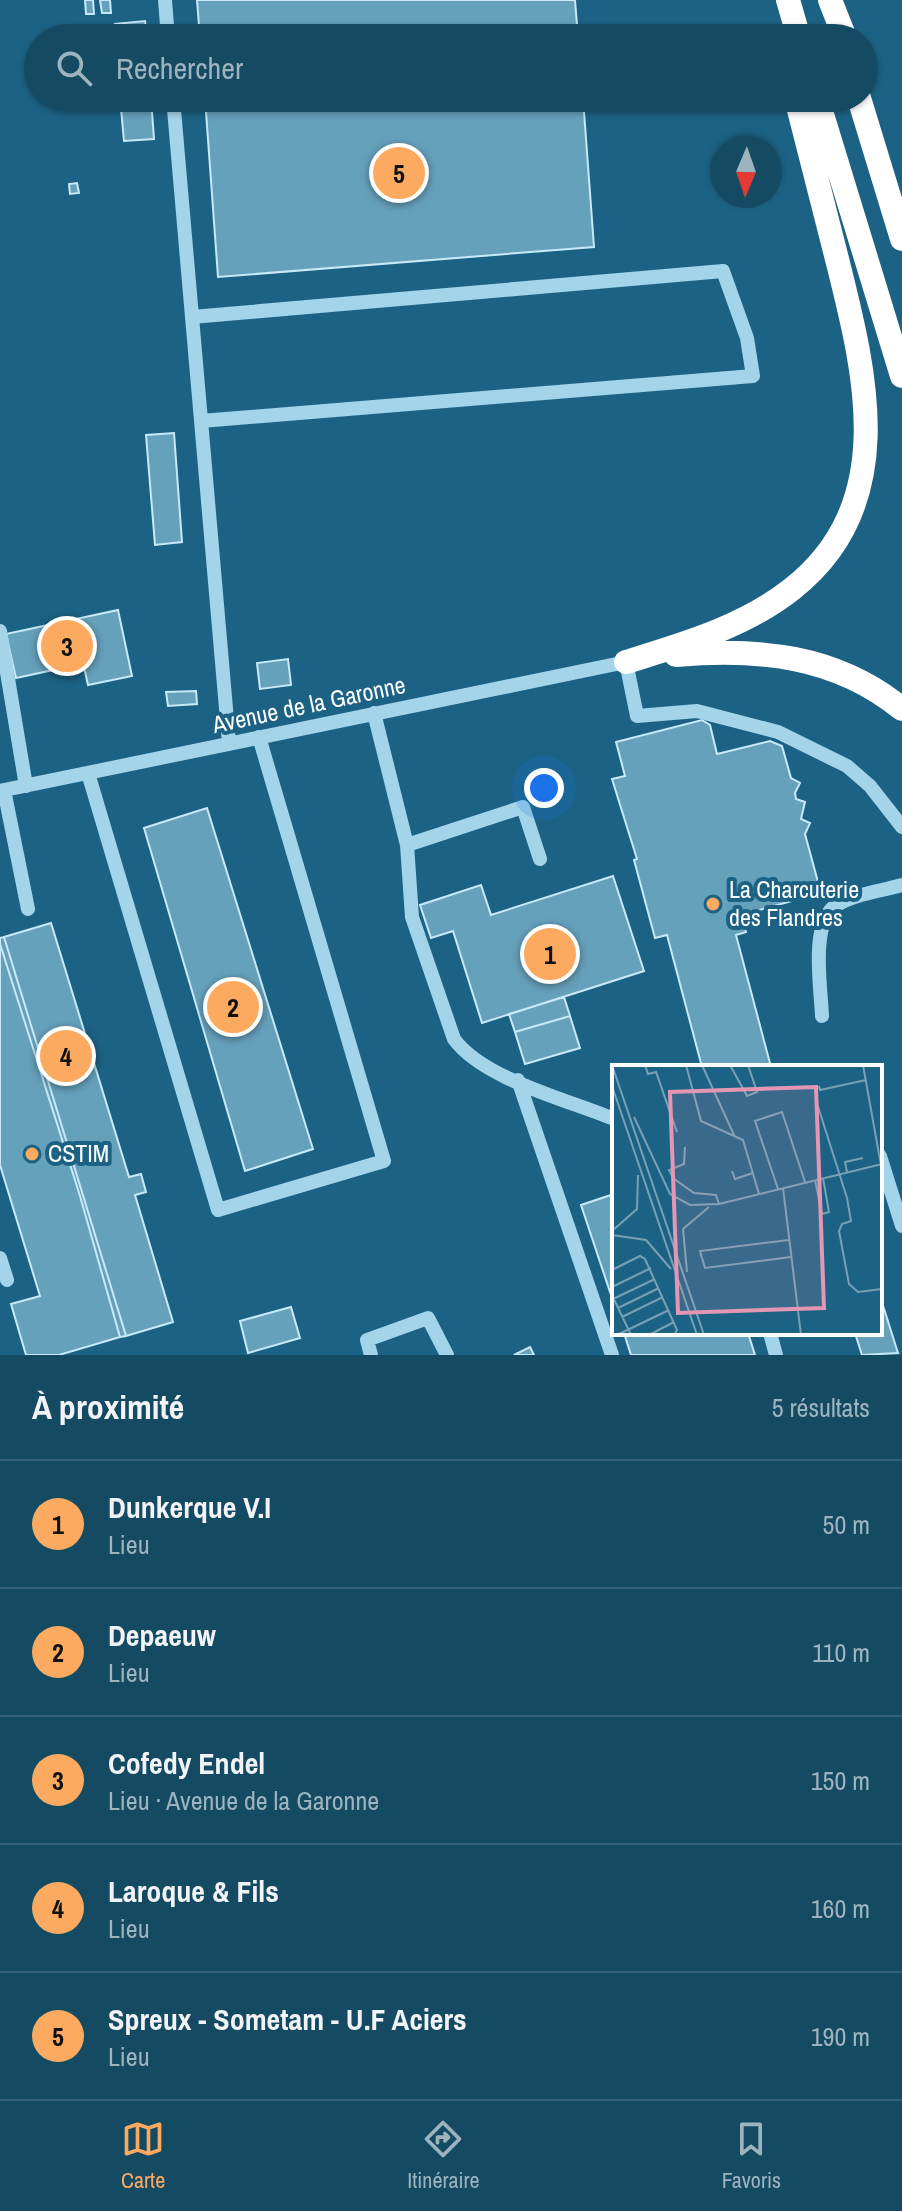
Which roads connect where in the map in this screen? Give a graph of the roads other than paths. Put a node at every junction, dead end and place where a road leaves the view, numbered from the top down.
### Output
1 (165, 0) edge
2 (776, 0) edge
3 (788, 0) edge
4 (830, 0) edge
5 (167, 24) edge
6 (780, 24) edge
7 (795, 24) edge
8 (838, 24) edge
9 (174, 112) edge
10 (799, 112) edge
11 (821, 112) edge
12 (863, 112) edge
13 (875, 112) edge
14 (902, 180) edge
15 (902, 239) edge
16 (192, 317) junction
17 (902, 376) edge
18 (201, 421) junction
19 (0, 631) edge
20 (626, 662) junction
21 (902, 709) edge
22 (374, 713) junction
23 (259, 737) junction
24 (229, 743) junction
25 (88, 773) junction
26 (26, 786) junction
27 (2, 790) edge
28 (902, 827) edge
29 (407, 845) junction
30 (540, 859) dead end
31 (902, 885) edge
32 (28, 909) dead end
33 (822, 1016) dead end
34 (518, 1080) junction
35 (612, 1118) edge
36 (882, 1162) edge
37 (902, 1226) edge
38 (0, 1258) edge
39 (7, 1280) dead end
40 (771, 1335) edge
41 (371, 1355) edge
42 (447, 1355) edge
43 (612, 1355) edge
44 (776, 1355) edge

1 - 5 street
2 - 6 highway
3 - 7 highway
4 - 8 highway
9 - 16 street
10 - 20 highway
11 - 17 highway
12 - 15 highway
13 - 14 highway
16 - 18 street
16 - 18 street
18 - 24 street
19 - 26 street
20 - 21 highway
20 - 22 street, Avenue de la Garonne
20 - 28 street
22 - 23 street, Avenue de la Garonne
22 - 29 street
23 - 24 street, Avenue de la Garonne
23 - 25 street
24 - 25 street, Avenue de la Garonne
25 - 26 street, Avenue de la Garonne
26 - 27 street, Avenue de la Garonne
27 - 32 street
29 - 30 street
29 - 34 street
31 - 33 street
34 - 35 street
34 - 43 street
36 - 37 street
38 - 39 street
40 - 44 street
41 - 42 street

